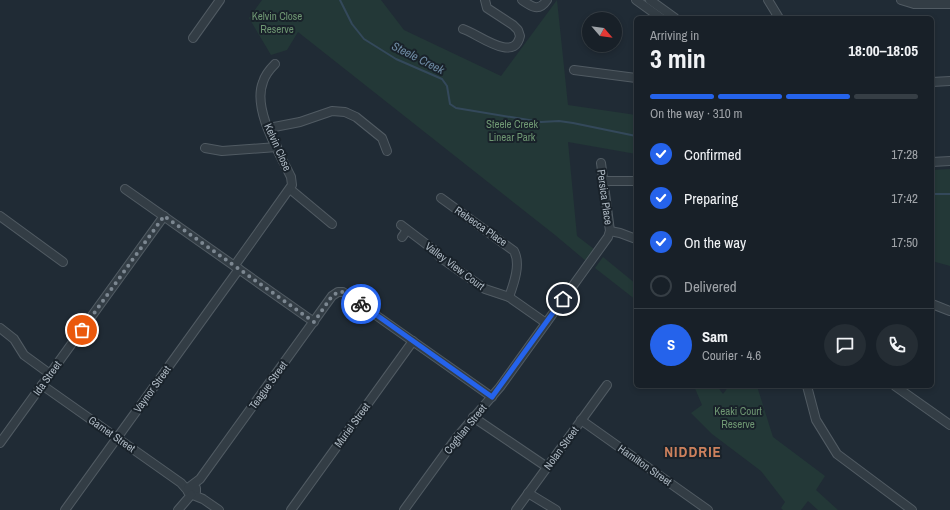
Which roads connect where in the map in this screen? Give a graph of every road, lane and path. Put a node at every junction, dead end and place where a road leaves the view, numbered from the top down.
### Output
1 (220, 0) edge
2 (485, 0) edge
3 (522, 0) edge
4 (547, 0) edge
5 (636, 0) edge
6 (650, 0) edge
7 (768, 0) edge
8 (901, 0) edge
9 (950, 4) edge
10 (658, 16) edge
11 (672, 16) edge
12 (778, 16) edge
13 (463, 29) dead end
14 (193, 38) dead end
15 (275, 64) dead end
16 (574, 70) dead end
17 (634, 78) edge
18 (950, 81) edge
19 (934, 82) edge
20 (269, 128) junction
21 (277, 147) junction
22 (206, 148) dead end
23 (387, 151) dead end
24 (950, 161) edge
25 (934, 162) edge
26 (601, 163) dead end
27 (634, 181) edge
28 (604, 182) junction
29 (126, 189) dead end
30 (290, 189) junction
31 (444, 203) dead end
32 (0, 216) edge
33 (164, 216) junction
34 (332, 224) dead end
35 (403, 231) dead end
36 (610, 231) junction
37 (634, 238) edge
38 (64, 262) dead end
39 (237, 267) junction
40 (509, 297) junction
41 (934, 305) edge
42 (946, 309) edge
43 (314, 322) junction
44 (546, 323) junction
45 (0, 328) edge
46 (412, 341) junction
47 (50, 374) junction
48 (42, 385) junction
49 (607, 385) dead end
50 (808, 388) edge
51 (898, 388) edge
52 (492, 397) junction
53 (473, 417) junction
54 (581, 420) junction
55 (950, 426) edge
56 (117, 438) junction
57 (0, 443) edge
58 (546, 469) junction
59 (192, 491) junction
60 (530, 491) junction
61 (180, 507) edge
62 (65, 510) edge
63 (219, 510) edge
64 (291, 510) edge
65 (404, 510) edge
66 (516, 510) edge
67 (556, 510) edge
68 (708, 510) edge
69 (912, 510) edge

1 - 14 street
2 - 13 street
3 - 4 street
5 - 10 street
6 - 11 street
7 - 12 street
8 - 9 street
15 - 20 street, Kelvin Close
16 - 17 street
18 - 19 street
20 - 21 street, Kelvin Close
20 - 23 street
21 - 22 street
21 - 30 street, Kelvin Close
24 - 25 street
26 - 28 street, Persica Place
27 - 28 street
28 - 36 street, Persica Place
29 - 33 street
30 - 34 street
30 - 39 street
31 - 40 street, Rebecca Place
32 - 38 street
33 - 39 street
33 - 47 street, Ida Street
35 - 40 street, Valley View Court
36 - 37 street
36 - 44 street, Coghlan Street
39 - 43 street
39 - 56 street, Vaynor Street
40 - 44 street, Valley View Court
41 - 42 street
43 - 46 street, Teague Street
43 - 59 street, Teague Street
44 - 52 street, Coghlan Street
45 - 47 street
46 - 52 street
46 - 64 street, Muriel Street
47 - 48 street, Ida Street
48 - 56 street, Garnet Street
48 - 57 street, Ida Street
49 - 54 street, Nolan Street
50 - 69 street
51 - 55 street
52 - 53 street, Coghlan Street
53 - 58 street
53 - 65 street, Coghlan Street
54 - 58 street, Nolan Street
54 - 68 street, Hamilton Street
56 - 59 street, Garnet Street
56 - 62 street, Vaynor Street
58 - 60 street, Nolan Street
59 - 61 street, Teague Street
59 - 63 street, Garnet Street
60 - 66 street, Nolan Street
60 - 67 street

